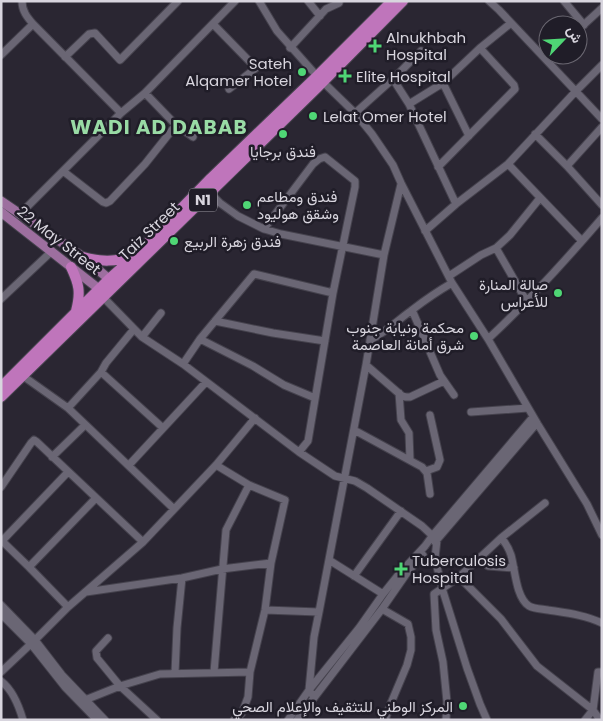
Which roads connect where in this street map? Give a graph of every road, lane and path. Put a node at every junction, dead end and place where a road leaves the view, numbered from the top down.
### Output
1 (22, 1) edge
2 (178, 1) edge
3 (235, 1) edge
4 (259, 1) edge
5 (308, 1) edge
6 (392, 1) edge
7 (403, 1) edge
8 (488, 1) edge
9 (564, 1) edge
10 (339, 3) dead end
11 (602, 8) edge
12 (576, 15) edge
13 (320, 16) junction
14 (588, 21) edge
15 (511, 23) junction
16 (33, 24) junction
17 (213, 24) junction
18 (290, 48) junction
19 (480, 48) junction
20 (538, 48) edge
21 (421, 50) dead end
22 (1, 55) edge
23 (66, 57) junction
24 (555, 65) edge
25 (602, 65) edge
26 (320, 79) junction
27 (393, 80) junction
28 (443, 83) junction
29 (229, 89) dead end
30 (576, 91) junction
31 (145, 94) junction
32 (409, 104) junction
33 (121, 113) junction
34 (355, 113) junction
35 (602, 118) edge
36 (176, 125) junction
37 (602, 127) edge
38 (535, 134) junction
39 (193, 136) dead end
40 (469, 136) junction
41 (508, 164) junction
42 (567, 166) junction
43 (438, 167) junction
44 (63, 171) junction
45 (214, 182) junction
46 (401, 183) junction
47 (210, 193) junction
48 (540, 198) junction
49 (1, 201) edge
50 (456, 204) junction
51 (602, 205) edge
52 (1, 212) edge
53 (17, 218) junction
54 (602, 218) edge
55 (264, 229) junction
56 (425, 231) junction
57 (582, 241) junction
58 (342, 247) junction
59 (496, 248) junction
60 (52, 252) junction
61 (136, 255) junction
62 (384, 255) junction
63 (83, 257) junction
64 (71, 267) junction
65 (109, 279) junction
66 (450, 280) junction
67 (101, 293) junction
68 (333, 294) junction
69 (2, 297) edge
70 (527, 302) junction
71 (412, 310) junction
72 (76, 312) junction
73 (161, 313) dead end
74 (215, 322) junction
75 (134, 329) junction
76 (142, 337) junction
77 (200, 339) junction
78 (488, 339) junction
79 (370, 340) junction
80 (325, 341) junction
81 (183, 364) junction
82 (366, 365) junction
83 (101, 372) junction
84 (22, 376) junction
85 (444, 381) junction
86 (206, 382) junction
87 (1, 387) edge
88 (399, 393) junction
89 (454, 395) dead end
90 (1, 397) edge
91 (315, 398) junction
92 (68, 408) junction
93 (528, 408) junction
94 (471, 412) dead end
95 (430, 414) dead end
96 (255, 418) junction
97 (535, 420) junction
98 (86, 425) junction
99 (163, 428) junction
100 (354, 430) junction
101 (299, 452) junction
102 (52, 457) junction
103 (410, 460) junction
104 (216, 465) junction
105 (129, 466) junction
106 (426, 471) junction
107 (68, 472) junction
108 (345, 478) junction
109 (249, 485) junction
110 (1, 487) edge
111 (430, 494) dead end
112 (96, 498) junction
113 (545, 503) dead end
114 (174, 510) junction
115 (401, 511) junction
116 (602, 535) edge
117 (435, 537) junction
118 (501, 538) junction
119 (2, 541) edge
120 (143, 542) junction
121 (480, 558) junction
122 (329, 560) junction
123 (271, 563) junction
124 (29, 567) junction
125 (514, 568) junction
126 (222, 569) junction
127 (354, 576) junction
128 (182, 578) junction
129 (460, 578) junction
130 (442, 588) junction
131 (86, 592) junction
132 (382, 594) junction
133 (1, 605) edge
134 (68, 607) junction
135 (382, 609) junction
136 (265, 610) junction
137 (319, 612) junction
138 (1, 614) edge
139 (602, 623) edge
140 (108, 638) dead end
141 (33, 642) junction
142 (1, 672) edge
143 (214, 672) junction
144 (250, 672) junction
145 (602, 672) edge
146 (175, 674) junction
147 (1, 681) edge
148 (120, 686) junction
149 (309, 690) junction
150 (314, 697) junction
151 (85, 700) junction
152 (592, 710) junction
153 (23, 720) edge
154 (97, 720) edge
155 (105, 720) edge
156 (157, 720) edge
157 (234, 720) edge
158 (288, 720) edge
159 (297, 720) edge
160 (385, 720) edge
161 (446, 720) edge
162 (487, 720) edge
163 (585, 720) edge
164 (600, 720) edge

1 - 16 street
2 - 23 street
3 - 17 street
4 - 18 street
5 - 13 street
6 - 26 highway, Taiz Street / N1
7 - 26 highway, Taiz Street / N1
8 - 15 street
9 - 12 street
10 - 13 street
11 - 14 street
13 - 18 street
15 - 19 street
15 - 20 street
16 - 22 street
16 - 23 street
17 - 29 street
17 - 31 street
18 - 26 street
19 - 28 street
19 - 40 street
21 - 27 street
23 - 33 street
24 - 30 street
25 - 30 street
26 - 34 street
26 - 45 highway, Taiz Street / N1
27 - 32 street
27 - 34 street
28 - 32 street
28 - 40 street
30 - 35 street
30 - 38 street
31 - 33 street
31 - 36 street
32 - 43 street
33 - 44 street
34 - 46 street
36 - 39 street
36 - 44 street
37 - 42 street
38 - 41 street
38 - 42 street
40 - 43 street
41 - 48 street
41 - 50 street
42 - 51 street
43 - 50 street
44 - 53 street
45 - 47 highway, Taiz Street / N1
45 - 61 highway, Taiz Street / N1
46 - 56 street
46 - 62 street
47 - 55 street
47 - 67 highway, Taiz Street / N1
48 - 57 street
48 - 59 street
49 - 53 main road, 22 May Street
50 - 56 street
52 - 53 main road, 22 May Street
53 - 60 main road, 22 May Street
53 - 63 main road, 22 May Street
54 - 57 street
55 - 58 street
55 - 58 street
56 - 66 street
57 - 70 street
58 - 62 street
58 - 68 street
59 - 66 street
59 - 70 street
60 - 64 main road, 22 May Street
60 - 69 street
61 - 63 highway
61 - 65 highway, Taiz Street / N1
62 - 79 street
63 - 65 main road, 22 May Street
64 - 67 main road, 22 May Street
64 - 72 highway
65 - 67 highway, Taiz Street / N1
66 - 71 street
66 - 78 street
67 - 72 highway, Taiz Street / N1
67 - 75 street
67 - 84 highway, Taiz Street / N1
68 - 74 street
68 - 80 street
70 - 78 street
71 - 79 street
71 - 85 street
72 - 87 highway, Taiz Street / N1
73 - 76 street
74 - 77 street
74 - 80 street
75 - 76 street
75 - 83 street
76 - 81 street
77 - 81 street
77 - 91 street
78 - 93 street
79 - 82 street
80 - 91 street
81 - 86 street
82 - 88 street
82 - 100 street
83 - 92 street
83 - 99 street
84 - 90 highway, Taiz Street / N1
84 - 92 street
85 - 88 street
85 - 89 street
86 - 96 street
86 - 99 street
88 - 103 street
91 - 101 street
92 - 98 street
93 - 94 street
93 - 97 street
95 - 106 street
96 - 101 street
96 - 104 street
97 - 116 street
97 - 117 street
98 - 102 street
98 - 105 street
99 - 105 street
100 - 103 street
100 - 108 street
101 - 108 street
102 - 107 street
102 - 110 street
103 - 106 street
104 - 109 street
104 - 114 street
105 - 114 street
106 - 111 street
107 - 112 street
107 - 119 street
108 - 115 street
108 - 122 street
109 - 123 street
109 - 126 street
112 - 120 street
112 - 124 street
113 - 118 street
114 - 120 street
115 - 117 street
115 - 127 street
117 - 130 street
117 - 132 street
117 - 135 street
118 - 121 street
118 - 125 street
119 - 124 street
120 - 131 street
121 - 125 street
121 - 129 street
122 - 127 street
122 - 137 street
123 - 126 street
123 - 136 street
124 - 134 street
125 - 139 street
126 - 128 street
126 - 143 street
127 - 132 street
128 - 131 street
128 - 146 street
129 - 130 street
129 - 152 street
130 - 161 street
130 - 162 street
131 - 134 street
132 - 149 street
133 - 141 street
134 - 141 street
135 - 150 street
135 - 160 street
136 - 137 street
136 - 144 street
137 - 149 street
138 - 141 street
140 - 148 street
141 - 142 street
141 - 151 street
141 - 154 street
143 - 144 street
143 - 146 street
144 - 157 street
145 - 152 street
146 - 148 street
147 - 153 street
148 - 151 street
148 - 156 street
149 - 150 street
149 - 158 street
150 - 159 street
151 - 155 street
152 - 163 street
152 - 164 street

